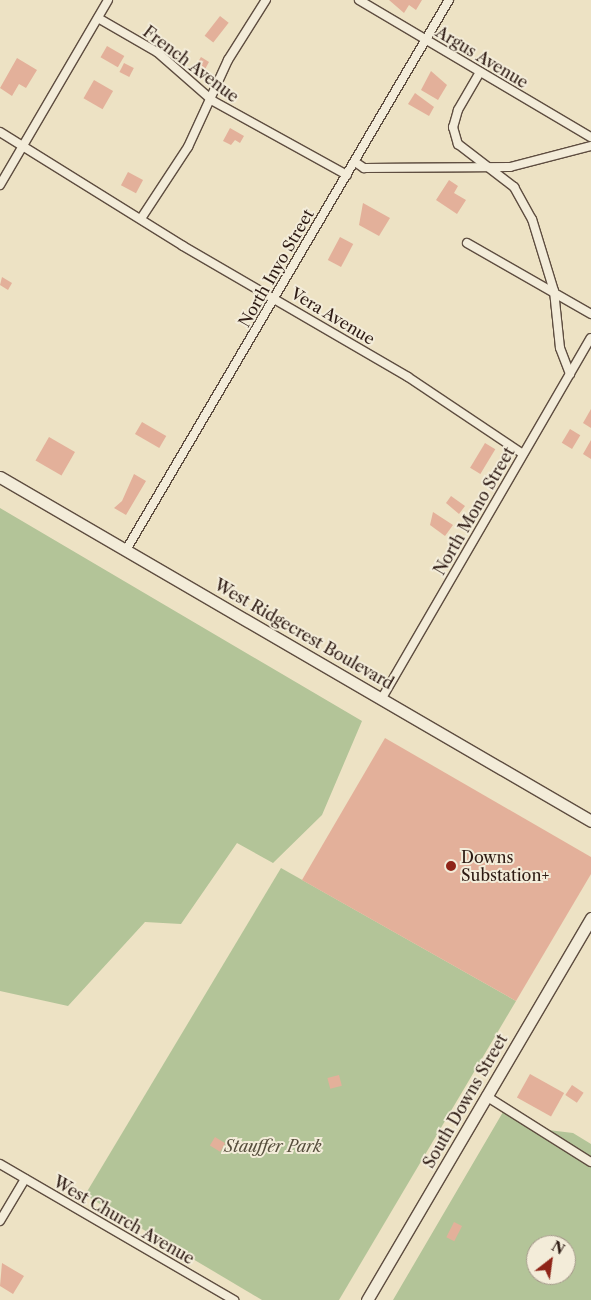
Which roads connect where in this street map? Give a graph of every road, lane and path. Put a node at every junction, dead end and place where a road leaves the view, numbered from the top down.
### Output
1 (108, 0) edge
2 (266, 0) edge
3 (359, 0) edge
4 (449, 0) edge
5 (98, 18) junction
6 (426, 40) junction
7 (480, 72) junction
8 (213, 101) junction
9 (0, 132) edge
10 (591, 137) edge
11 (24, 145) junction
12 (591, 146) edge
13 (354, 162) junction
14 (486, 167) junction
15 (347, 175) junction
16 (0, 185) edge
17 (142, 217) junction
18 (467, 244) dead end
19 (554, 291) junction
20 (275, 297) junction
21 (591, 314) edge
22 (591, 338) edge
23 (570, 374) junction
24 (523, 454) junction
25 (0, 477) edge
26 (126, 550) junction
27 (382, 698) junction
28 (591, 821) edge
29 (591, 918) edge
30 (486, 1096) junction
31 (591, 1162) edge
32 (0, 1164) edge
33 (25, 1179) junction
34 (0, 1220) edge
35 (234, 1300) edge
36 (367, 1300) edge

1 - 5 street
2 - 8 street
3 - 6 street, Argus Avenue
4 - 6 street, North Inyo Street
5 - 8 street, French Avenue
5 - 11 street
6 - 7 street, Argus Avenue
6 - 13 street, North Inyo Street
7 - 10 street, Argus Avenue
7 - 14 street
8 - 15 street, French Avenue
8 - 17 street
9 - 11 street, Vera Avenue
11 - 16 street
11 - 17 street, Vera Avenue
12 - 14 street
13 - 14 street
13 - 15 street, North Inyo Street
14 - 19 street
15 - 20 street, North Inyo Street
17 - 20 street, Vera Avenue
18 - 19 street
19 - 21 street
19 - 23 street
20 - 24 street, Vera Avenue
20 - 26 street, North Inyo Street
22 - 23 street, North Mono Street
23 - 24 street, North Mono Street
24 - 27 street, North Mono Street
25 - 26 street, West Ridgecrest Boulevard
26 - 27 street, West Ridgecrest Boulevard
27 - 28 street, West Ridgecrest Boulevard
29 - 30 street, South Downs Street
30 - 31 street
30 - 36 street, South Downs Street
32 - 33 street, West Church Avenue
33 - 34 street
33 - 35 street, West Church Avenue

